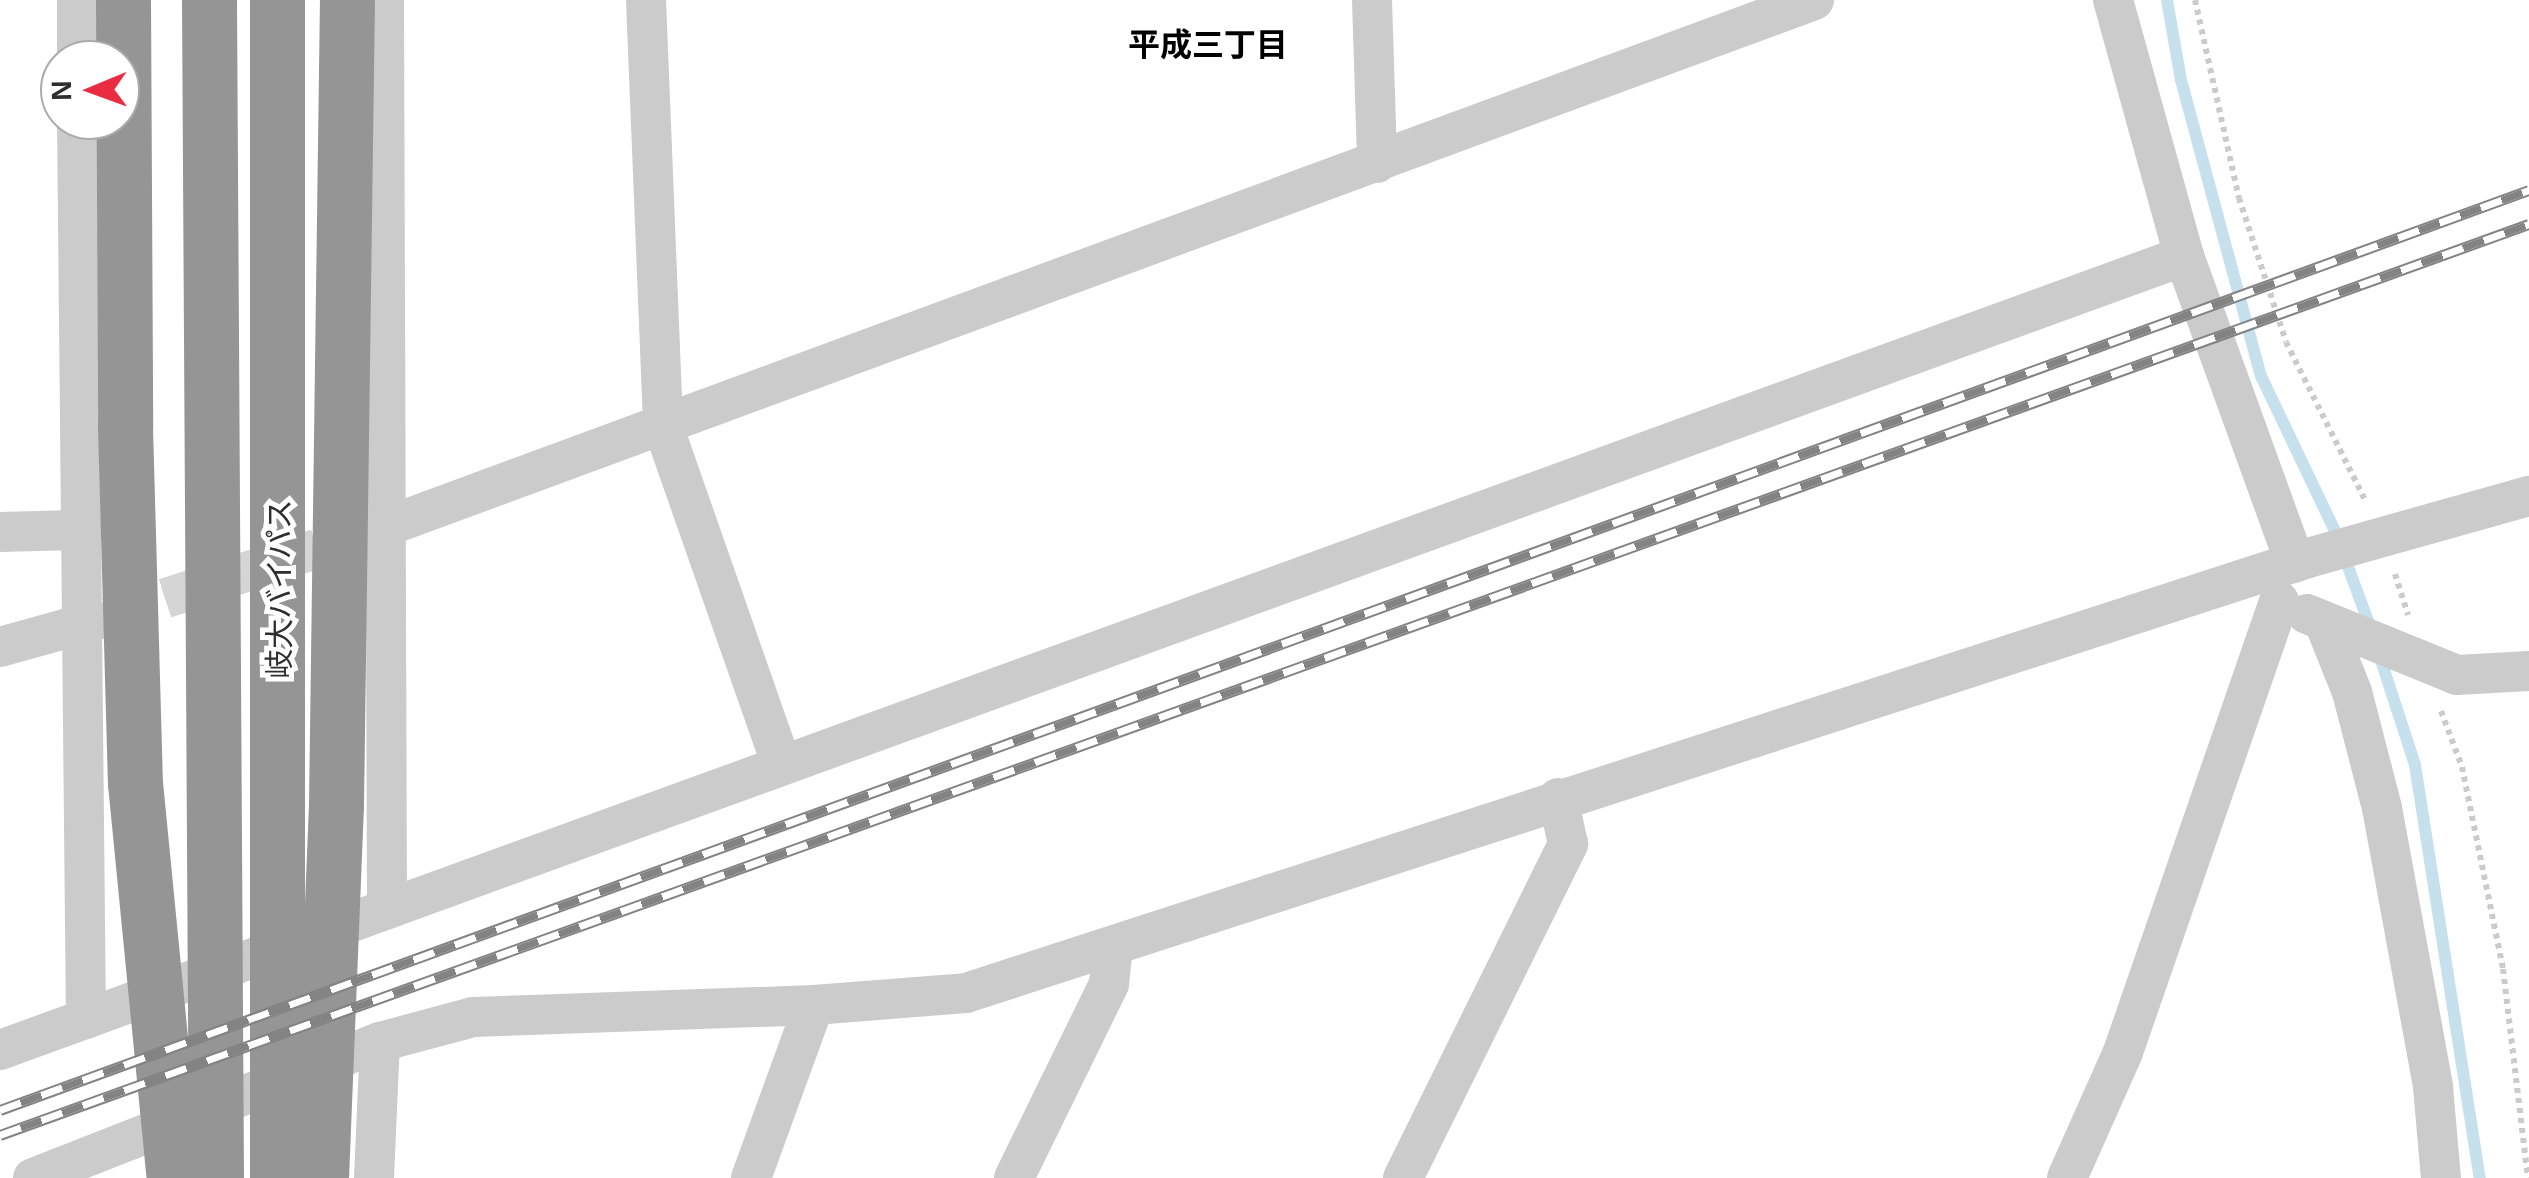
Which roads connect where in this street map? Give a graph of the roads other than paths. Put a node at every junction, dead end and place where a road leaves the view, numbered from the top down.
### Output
1 (77, 0) edge
2 (123, 0) edge
3 (347, 0) edge
4 (384, 0) edge
5 (646, 0) edge
6 (1372, 0) edge
7 (1814, 0) edge
8 (2113, 0) edge
9 (210, 18) edge
10 (277, 19) edge
11 (77, 40) edge
12 (77, 140) edge
13 (1378, 163) junction
14 (2184, 256) junction
15 (663, 426) junction
16 (2529, 496) edge
17 (385, 526) junction
18 (76, 530) junction
19 (0, 532) edge
20 (2286, 574) junction
21 (86, 623) junction
22 (2332, 626) junction
23 (0, 647) edge
24 (2529, 671) edge
25 (782, 765) junction
26 (1558, 798) junction
27 (386, 909) junction
28 (1113, 948) junction
29 (814, 1005) junction
30 (86, 1018) junction
31 (380, 1042) junction
32 (0, 1050) edge
33 (300, 1122) junction
34 (91, 1164) edge
35 (195, 1165) edge
36 (32, 1178) edge
37 (277, 1178) edge
38 (321, 1178) edge
39 (374, 1178) edge
40 (751, 1178) edge
41 (1014, 1178) edge
42 (1403, 1178) edge
43 (2067, 1178) edge
44 (2441, 1178) edge

1 - 11 street
2 - 35 highway
3 - 33 highway
4 - 17 street
5 - 15 street
6 - 13 street
7 - 13 street
8 - 14 street
9 - 35 highway
10 - 33 highway, 岐大バイパス
12 - 18 street
13 - 15 street
14 - 20 street
14 - 25 street
15 - 17 street
15 - 25 street
16 - 20 street
17 - 27 street
18 - 19 street
18 - 21 street
20 - 22 street
20 - 26 street
20 - 43 street
21 - 23 street
21 - 30 street
22 - 24 street
22 - 44 street
25 - 27 street
26 - 28 street
26 - 42 street
27 - 30 street
28 - 29 street
28 - 41 street
29 - 31 street
29 - 40 street
30 - 32 street
31 - 34 street
31 - 39 street
33 - 37 highway, 岐大バイパス
33 - 38 highway
34 - 36 street

